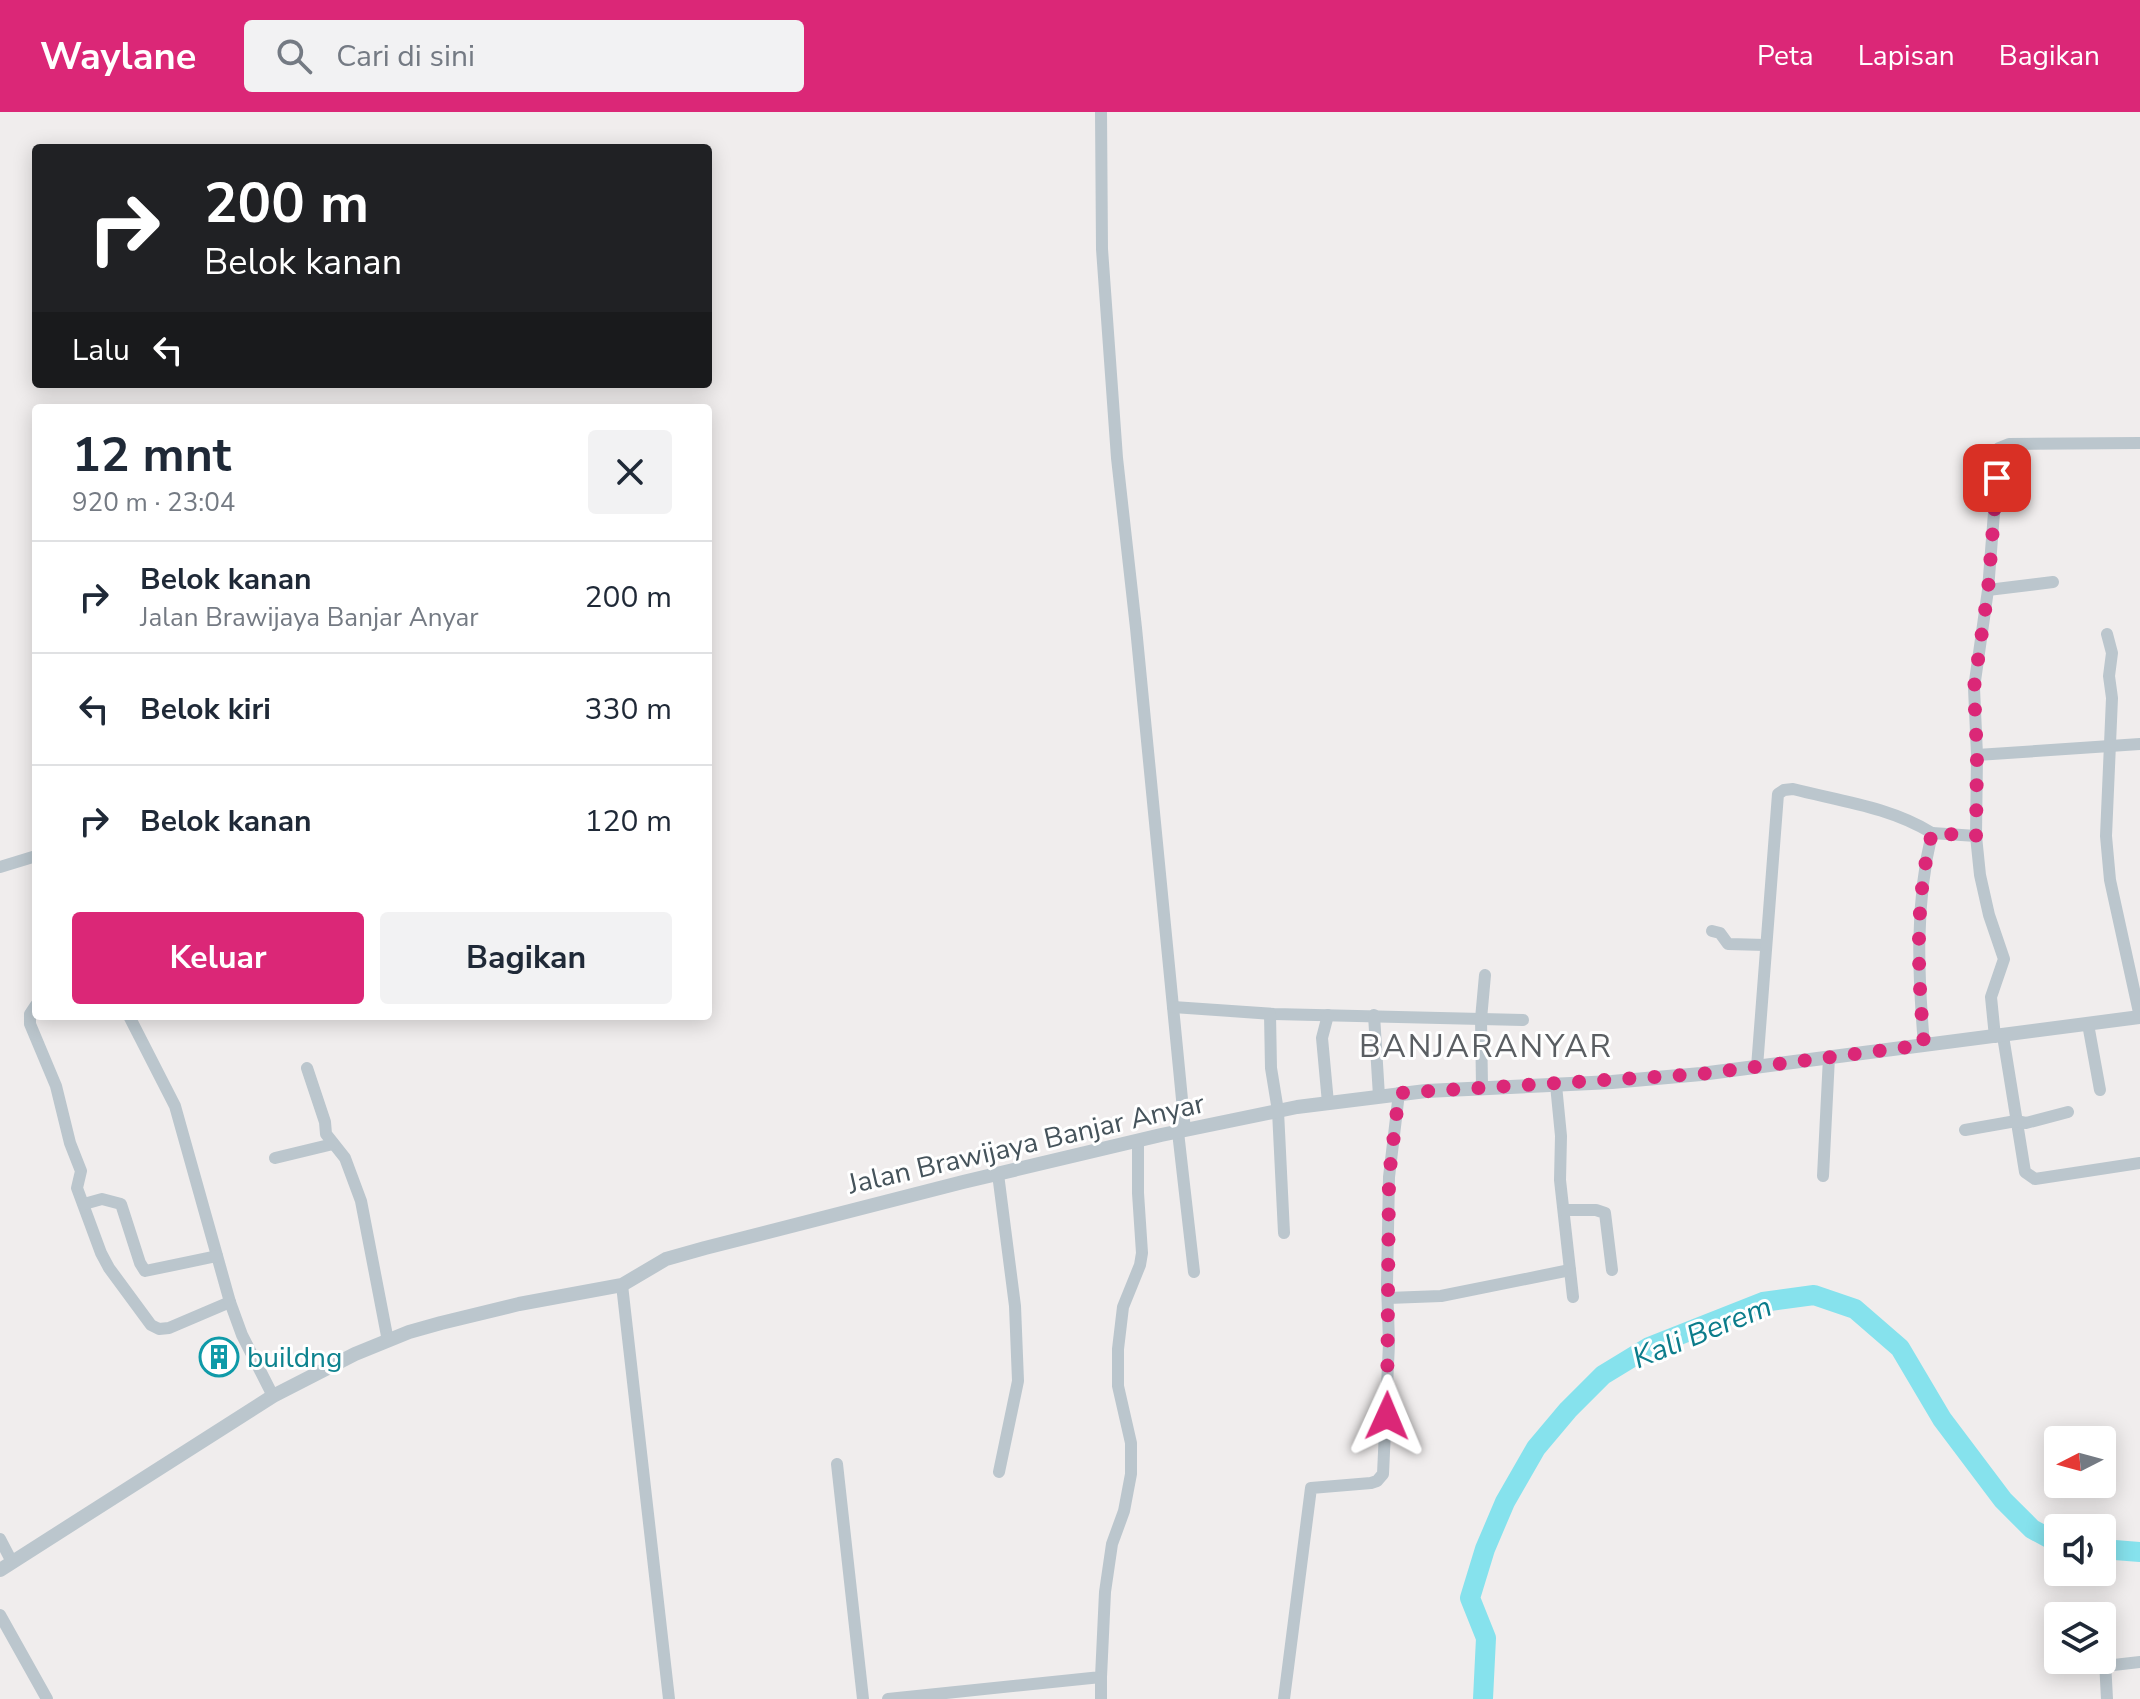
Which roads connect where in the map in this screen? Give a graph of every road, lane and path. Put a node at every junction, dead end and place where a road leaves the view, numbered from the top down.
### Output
1 (1101, 112) edge
2 (2140, 443) edge
3 (2053, 582) dead end
4 (1988, 590) junction
5 (2107, 634) dead end
6 (2140, 744) edge
7 (2109, 746) junction
8 (1977, 755) junction
9 (1932, 833) junction
10 (1976, 836) junction
11 (32, 857) edge
12 (0, 867) edge
13 (1712, 931) dead end
14 (1766, 945) junction
15 (1485, 975) dead end
16 (1173, 1007) junction
17 (32, 1011) edge
18 (1270, 1014) junction
19 (1328, 1015) junction
20 (1374, 1015) junction
21 (2140, 1017) edge
22 (1481, 1019) junction
23 (131, 1020) edge
24 (1523, 1020) dead end
25 (2088, 1024) junction
26 (1999, 1036) junction
27 (1924, 1045) junction
28 (1829, 1057) junction
29 (1757, 1067) junction
30 (307, 1068) dead end
31 (1556, 1085) junction
32 (1482, 1087) junction
33 (2100, 1090) dead end
34 (1399, 1093) junction
35 (1379, 1096) junction
36 (1328, 1103) junction
37 (1278, 1111) junction
38 (2068, 1112) dead end
39 (2016, 1121) junction
40 (1965, 1130) dead end
41 (1182, 1131) junction
42 (1138, 1141) junction
43 (333, 1144) junction
44 (275, 1158) dead end
45 (2140, 1163) edge
46 (998, 1174) junction
47 (1823, 1176) dead end
48 (84, 1204) junction
49 (1564, 1210) junction
50 (1284, 1233) dead end
51 (217, 1256) junction
52 (1570, 1270) junction
53 (1612, 1270) dead end
54 (1194, 1272) dead end
55 (622, 1285) junction
56 (1573, 1297) dead end
57 (1388, 1298) junction
58 (230, 1302) junction
59 (388, 1341) junction
60 (273, 1396) junction
61 (837, 1464) dead end
62 (999, 1472) dead end
63 (0, 1539) edge
64 (6, 1566) edge
65 (0, 1615) edge
66 (2140, 1662) edge
67 (2116, 1665) edge
68 (2105, 1674) edge
69 (1101, 1677) junction
70 (47, 1699) edge
71 (669, 1699) edge
72 (863, 1699) edge
73 (888, 1699) edge
74 (1101, 1699) edge
75 (1284, 1699) edge
76 (2107, 1699) edge

1 - 16 street
2 - 4 street
3 - 4 street
4 - 8 street
5 - 7 street
6 - 7 street
7 - 8 street
7 - 21 street
8 - 10 street
9 - 10 street
9 - 14 street
9 - 27 street
10 - 26 street
11 - 12 street
13 - 14 street
14 - 29 street
15 - 22 street
16 - 18 street
16 - 41 street
17 - 48 street
18 - 19 street
18 - 37 street
19 - 20 street
19 - 36 street
20 - 22 street
20 - 35 street
21 - 25 street, Jalan Brawijaya Banjar Anyar
22 - 24 street
22 - 32 street
23 - 51 street
25 - 26 street, Jalan Brawijaya Banjar Anyar
25 - 33 street
26 - 27 street, Jalan Brawijaya Banjar Anyar
26 - 39 street
27 - 28 street, Jalan Brawijaya Banjar Anyar
28 - 29 street, Jalan Brawijaya Banjar Anyar
28 - 47 street
29 - 31 street, Jalan Brawijaya Banjar Anyar
30 - 43 street
31 - 32 street, Jalan Brawijaya Banjar Anyar
31 - 49 street
32 - 34 street, Jalan Brawijaya Banjar Anyar
34 - 35 street, Jalan Brawijaya Banjar Anyar
34 - 57 street
35 - 36 street, Jalan Brawijaya Banjar Anyar
36 - 37 street, Jalan Brawijaya Banjar Anyar
37 - 41 street, Jalan Brawijaya Banjar Anyar
37 - 50 street
38 - 39 street
39 - 40 street
39 - 45 street
41 - 42 street, Jalan Brawijaya Banjar Anyar
41 - 54 street
42 - 46 street, Jalan Brawijaya Banjar Anyar
42 - 69 street
43 - 44 street
43 - 59 street
46 - 55 street, Jalan Brawijaya Banjar Anyar
46 - 62 street
48 - 51 street
48 - 58 street
49 - 52 street
49 - 53 street
51 - 58 street
52 - 56 street
52 - 57 street
55 - 59 street, Jalan Brawijaya Banjar Anyar
55 - 71 street
57 - 75 street
58 - 60 street
59 - 60 street, Jalan Brawijaya Banjar Anyar
60 - 64 street, Jalan Brawijaya Banjar Anyar
61 - 72 street
63 - 64 street
65 - 70 street
66 - 67 street
68 - 76 street
69 - 73 street
69 - 74 street

